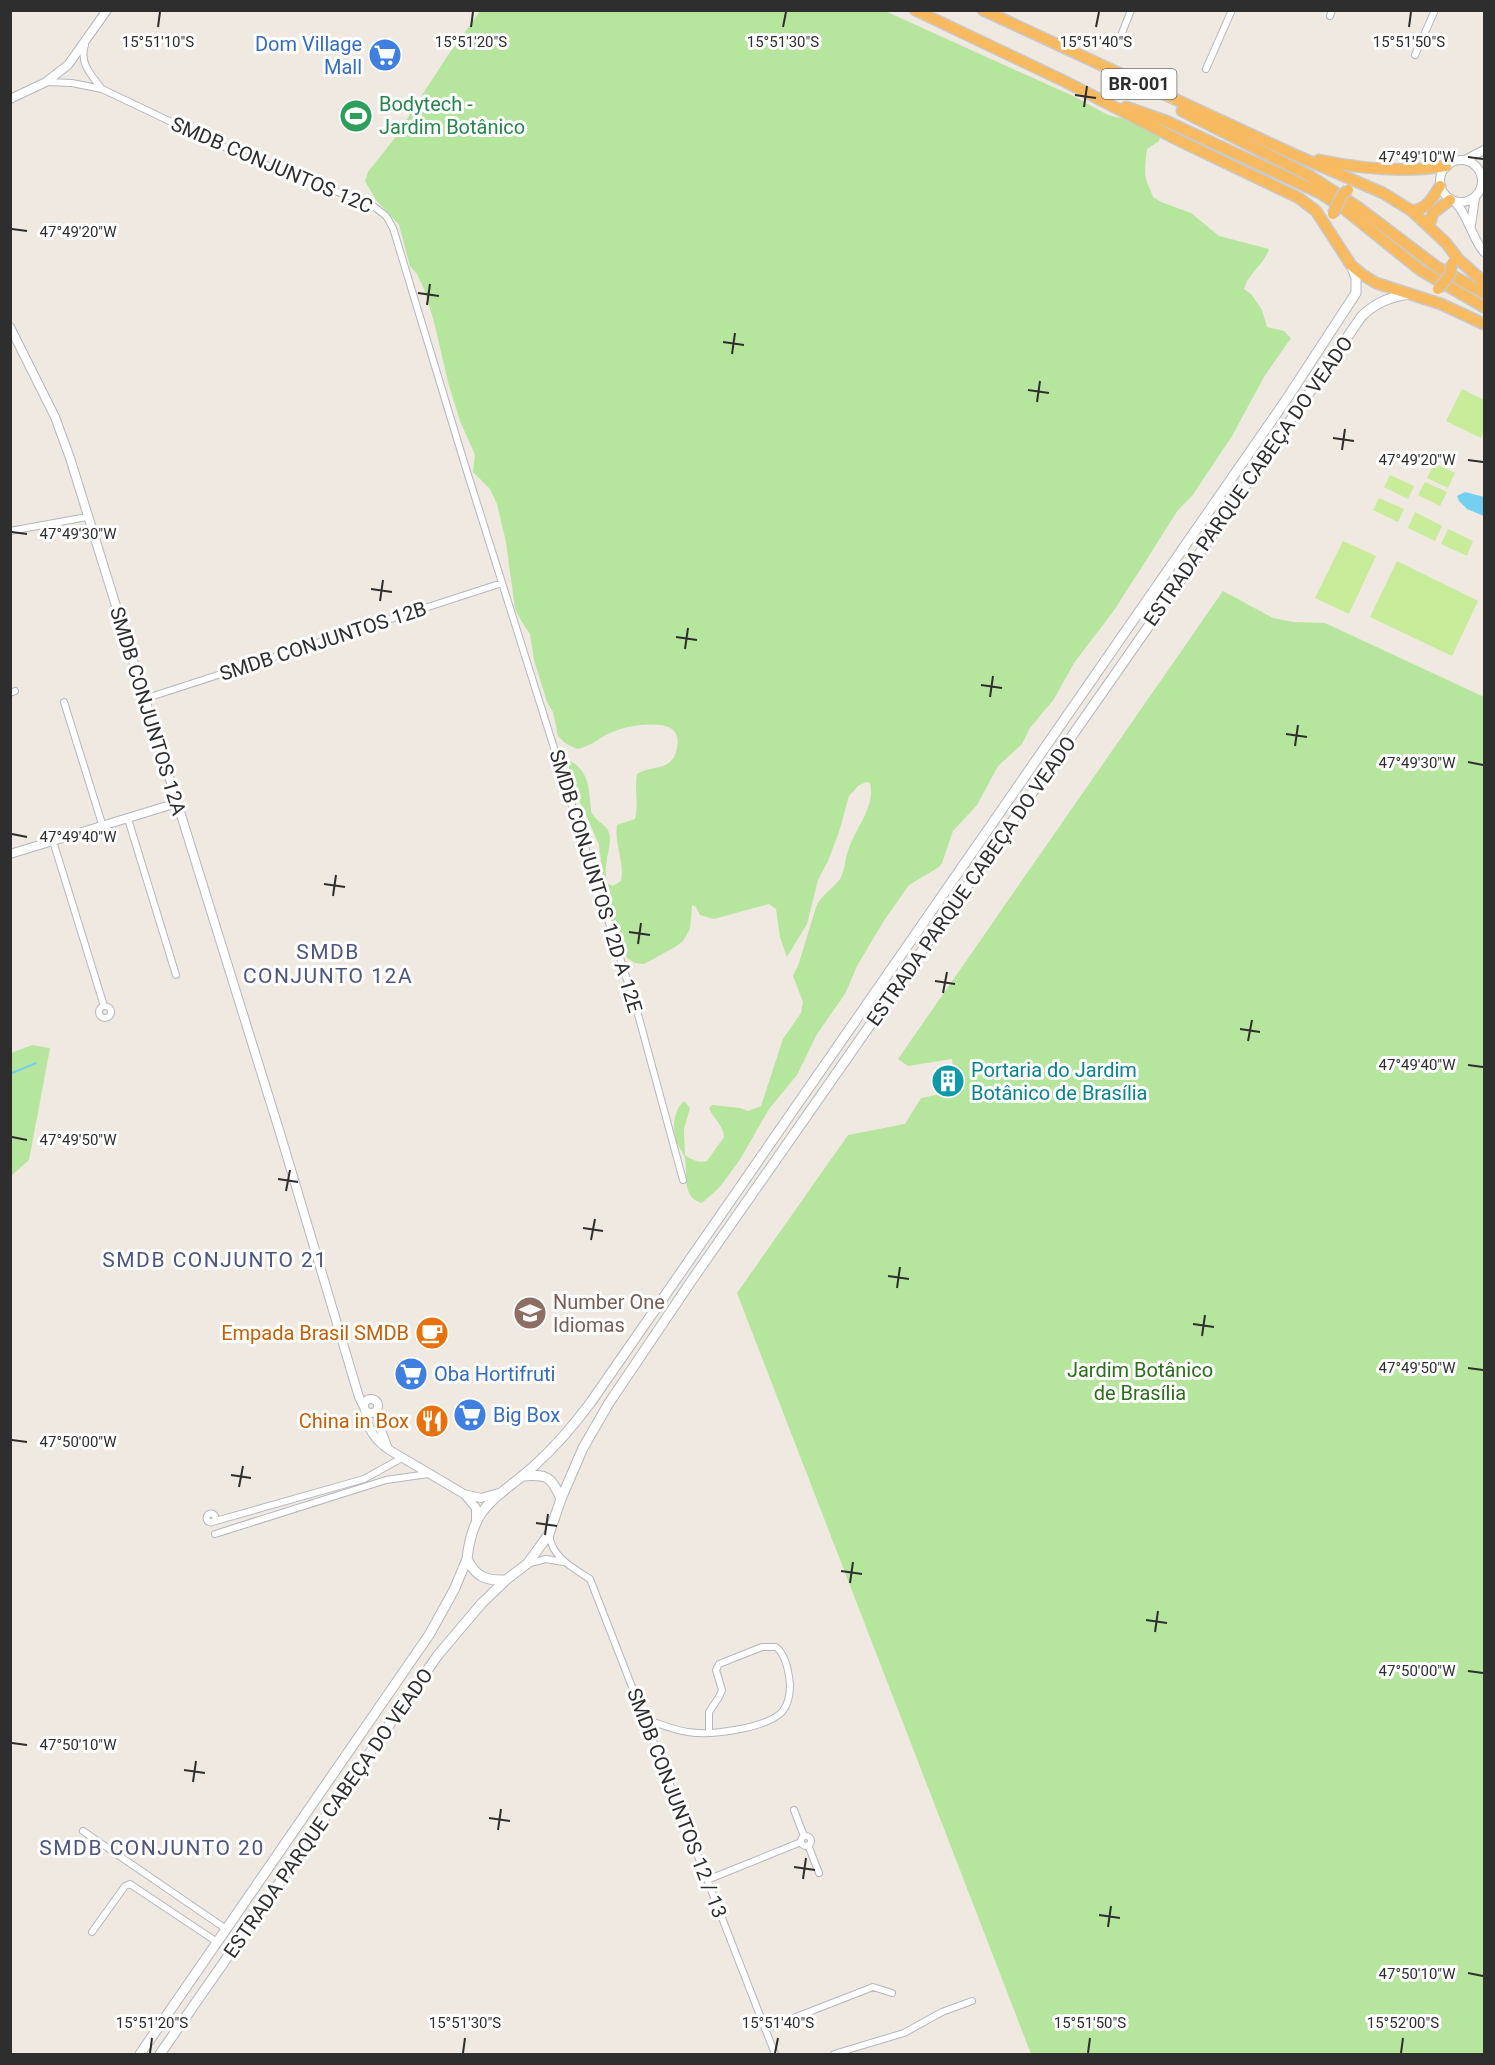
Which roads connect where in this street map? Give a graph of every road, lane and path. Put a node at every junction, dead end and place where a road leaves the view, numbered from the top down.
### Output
1 (107, 10) edge
2 (915, 10) edge
3 (983, 10) edge
4 (1131, 10) edge
5 (1232, 10) edge
6 (1435, 10) edge
7 (1122, 33) dead end
8 (86, 41) junction
9 (1415, 55) dead end
10 (1095, 63) junction
11 (1206, 69) dead end
12 (46, 81) junction
13 (102, 90) junction
14 (1092, 95) junction
15 (10, 99) edge
16 (1485, 150) edge
17 (1295, 155) junction
18 (1465, 160) junction
19 (1485, 161) edge
20 (1446, 166) junction
21 (1482, 176) junction
22 (1364, 185) junction
23 (1440, 186) junction
24 (1475, 198) junction
25 (1452, 201) junction
26 (1412, 211) junction
27 (1429, 226) junction
28 (1471, 229) junction
29 (1332, 234) junction
30 (1446, 243) junction
31 (1485, 252) edge
32 (1351, 265) junction
33 (1485, 282) edge
34 (1485, 293) edge
35 (1412, 294) junction
36 (1485, 307) edge
37 (1485, 324) edge
38 (10, 327) edge
39 (87, 517) junction
40 (10, 531) edge
41 (502, 583) junction
42 (1154, 591) junction
43 (1167, 599) junction
44 (1145, 603) junction
45 (1158, 612) junction
46 (144, 699) junction
47 (64, 702) dead end
48 (177, 803) junction
49 (128, 819) junction
50 (103, 826) junction
51 (53, 841) junction
52 (10, 854) edge
53 (176, 975) dead end
54 (104, 1006) dead end
55 (683, 1180) dead end
56 (354, 1377) junction
57 (371, 1399) junction
58 (365, 1408) junction
59 (377, 1410) junction
60 (391, 1451) junction
61 (402, 1458) junction
62 (429, 1474) junction
63 (523, 1476) junction
64 (499, 1492) junction
65 (464, 1494) junction
66 (561, 1499) junction
67 (224, 1519) junction
68 (476, 1523) junction
69 (215, 1534) dead end
70 (549, 1534) junction
71 (467, 1559) junction
72 (564, 1562) junction
73 (528, 1563) junction
74 (506, 1580) junction
75 (644, 1719) junction
76 (709, 1732) junction
77 (794, 1810) dead end
78 (83, 1831) dead end
79 (804, 1841) junction
80 (819, 1873) dead end
81 (707, 1880) junction
82 (226, 1929) junction
83 (92, 1932) dead end
84 (217, 1942) junction
85 (892, 1992) dead end
86 (972, 2001) dead end
87 (765, 2029) junction
88 (140, 2055) edge
89 (160, 2055) edge
90 (775, 2055) edge
91 (834, 2055) edge

1 - 8 street
2 - 14 highway, BR-001
3 - 10 highway, BR-001
4 - 7 street
5 - 11 street
6 - 9 street
8 - 12 street
8 - 13 street, SMDB CONJUNTOS 12C
10 - 17 highway, BR-001
10 - 34 highway
12 - 13 street, SMDB CONJUNTOS 12C
12 - 15 street
13 - 41 street, SMDB CONJUNTOS 12C
14 - 29 highway, BR-001
14 - 36 highway
16 - 18 street
17 - 20 highway
17 - 22 highway, BR-001
18 - 20 street
18 - 21 street
19 - 21 street
20 - 23 street
21 - 24 street
22 - 26 highway, BR-001
22 - 29 highway, bridge
23 - 25 street
23 - 26 highway
24 - 25 street
24 - 28 street
25 - 27 highway
25 - 28 street
26 - 27 highway, BR-001
27 - 30 highway, BR-001
28 - 31 street
29 - 32 highway, BR-001
30 - 33 highway, BR-001
30 - 35 highway, bridge
32 - 35 highway, BR-001
32 - 42 main road, ESTRADA PARQUE CABEÇA DO VEADO
35 - 37 highway, BR-001
35 - 43 main road, ESTRADA PARQUE CABEÇA DO VEADO
38 - 39 street, SMDB CONJUNTOS 12A
39 - 40 street
39 - 46 street, SMDB CONJUNTOS 12A
41 - 46 street, SMDB CONJUNTOS 12B
41 - 55 street, SMDB CONJUNTOS 12D A 12E
42 - 43 main road
42 - 44 main road, ESTRADA PARQUE CABEÇA DO VEADO
43 - 45 main road, ESTRADA PARQUE CABEÇA DO VEADO
44 - 45 main road
44 - 63 main road, ESTRADA PARQUE CABEÇA DO VEADO
45 - 66 main road, ESTRADA PARQUE CABEÇA DO VEADO
46 - 48 street, SMDB CONJUNTOS 12A
47 - 50 street
48 - 49 street
48 - 56 street, SMDB CONJUNTOS 12A
49 - 50 street
49 - 53 street
50 - 51 street
51 - 52 street
51 - 54 street
56 - 57 street
56 - 58 street, SMDB CONJUNTOS 12A
57 - 58 street
57 - 59 street
58 - 59 street
58 - 60 street, SMDB CONJUNTOS 12A
59 - 60 street
60 - 61 street, SMDB CONJUNTOS 12A
61 - 62 street, SMDB CONJUNTOS 12A
61 - 67 street
62 - 65 street, SMDB CONJUNTOS 12A
62 - 69 street
63 - 64 main road
63 - 66 main road
64 - 65 street
64 - 68 main road
65 - 68 street
66 - 70 main road
67 - 67 street
68 - 71 main road
70 - 72 street, SMDB CONJUNTOS 12 / 13
70 - 73 main road
71 - 74 main road
71 - 82 main road, ESTRADA PARQUE CABEÇA DO VEADO
72 - 73 street
72 - 75 street, SMDB CONJUNTOS 12 / 13
73 - 74 main road
74 - 89 main road, ESTRADA PARQUE CABEÇA DO VEADO
75 - 76 street
75 - 81 street, SMDB CONJUNTOS 12 / 13
76 - 76 street
77 - 79 street
78 - 82 street
79 - 80 street
79 - 81 street
81 - 87 street, SMDB CONJUNTOS 12 / 13
82 - 84 main road, ESTRADA PARQUE CABEÇA DO VEADO
83 - 84 street
84 - 88 main road, ESTRADA PARQUE CABEÇA DO VEADO
85 - 87 street
86 - 91 street
87 - 90 street, SMDB CONJUNTOS 12 / 13

